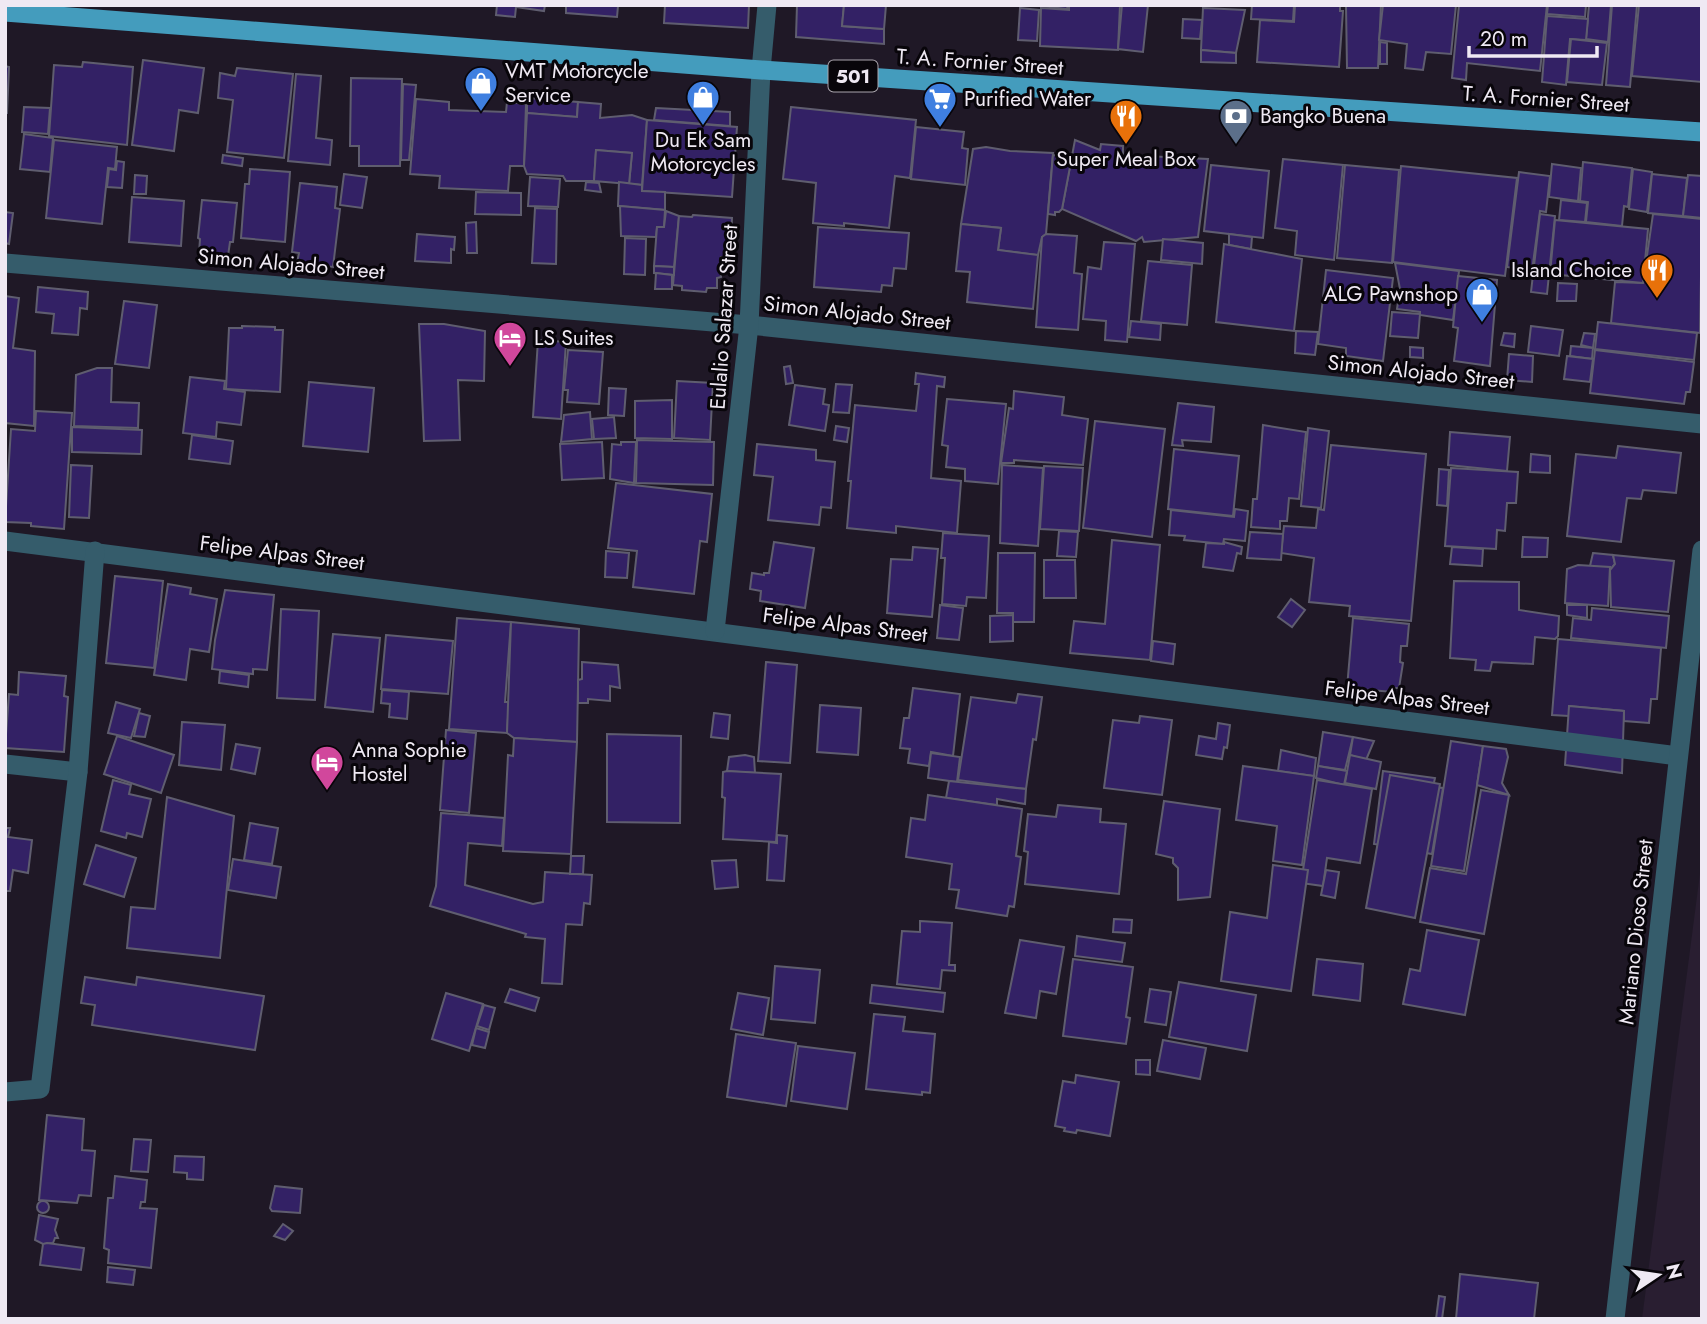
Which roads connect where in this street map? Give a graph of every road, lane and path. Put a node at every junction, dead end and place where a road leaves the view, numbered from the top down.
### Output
1 (767, 5) edge
2 (5, 12) edge
3 (761, 70) junction
4 (1702, 132) edge
5 (5, 263) edge
6 (749, 325) junction
7 (1702, 424) edge
8 (5, 541) edge
9 (1702, 550) edge
10 (95, 551) junction
11 (715, 631) junction
12 (1678, 756) junction
13 (5, 764) edge
14 (78, 772) junction
15 (5, 1092) edge
16 (1615, 1319) edge

1 - 3 street, Eulalio Salazar Street
2 - 3 main road, T. A. Fornier Street / 501
3 - 4 main road, T. A. Fornier Street / 501
3 - 6 street, Eulalio Salazar Street
5 - 6 street, Simon Alojado Street
6 - 7 street, Simon Alojado Street
6 - 11 street, Eulalio Salazar Street
8 - 10 street, Felipe Alpas Street
9 - 12 street, Mariano Dioso Street
10 - 11 street, Felipe Alpas Street
10 - 14 street
11 - 12 street, Felipe Alpas Street
12 - 16 street, Mariano Dioso Street
13 - 14 street
14 - 15 street

